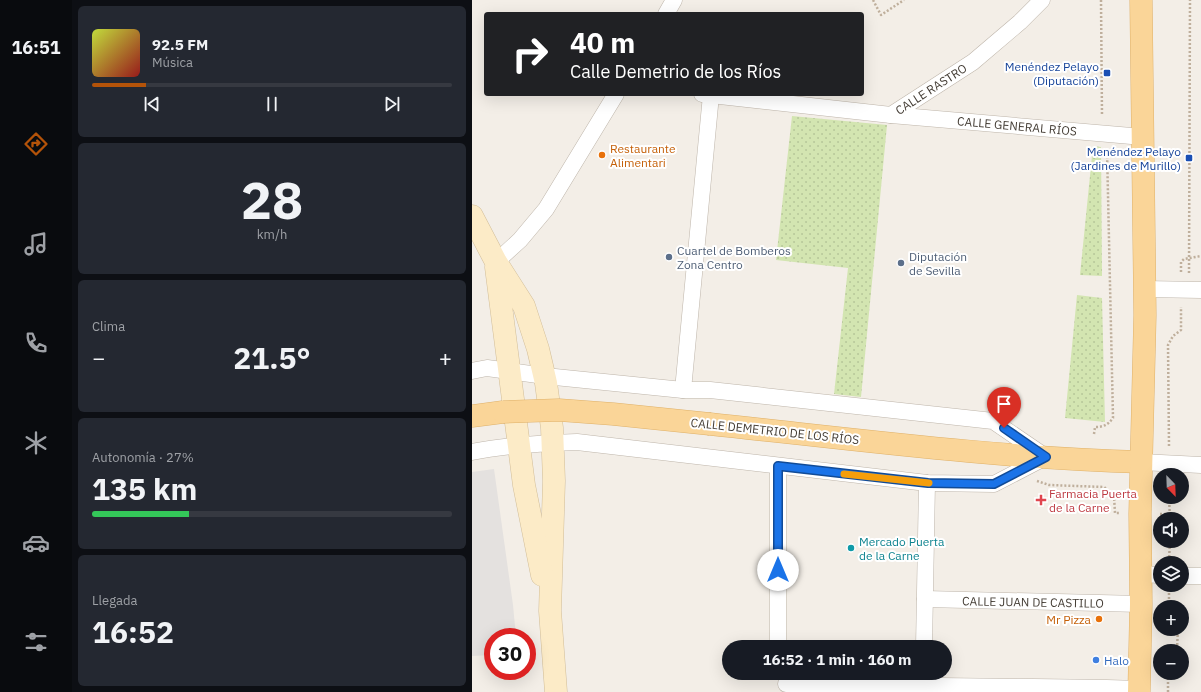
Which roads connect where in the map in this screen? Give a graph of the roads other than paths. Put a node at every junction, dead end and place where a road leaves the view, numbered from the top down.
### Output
1 (674, 0) edge
2 (1042, 0) edge
3 (1141, 0) edge
4 (667, 12) edge
5 (615, 96) edge
6 (707, 96) edge
7 (725, 96) edge
8 (891, 115) junction
9 (1143, 137) junction
10 (472, 216) edge
11 (496, 262) junction
12 (1145, 289) junction
13 (1201, 290) edge
14 (508, 363) junction
15 (480, 370) edge
16 (545, 376) junction
17 (683, 390) junction
18 (509, 411) junction
19 (472, 416) edge
20 (553, 442) junction
21 (519, 444) junction
22 (472, 452) edge
23 (1046, 457) junction
24 (1141, 462) junction
25 (1201, 464) edge
26 (778, 466) junction
27 (928, 483) junction
28 (1150, 575) edge
29 (1189, 576) edge
30 (1201, 576) edge
31 (925, 599) junction
32 (1141, 604) junction
33 (550, 611) junction
34 (778, 640) edge
35 (924, 640) edge
36 (889, 680) edge
37 (944, 680) edge
38 (785, 683) edge
39 (1139, 691) edge
40 (556, 692) edge

1 - 4 street
2 - 8 street, CALLE RASTRO
3 - 9 main road
5 - 11 street
6 - 17 street
7 - 8 street, CALLE RASTRO
8 - 9 street, CALLE GENERAL RÍOS
9 - 12 main road
10 - 11 main road
11 - 14 main road
11 - 16 main road
12 - 13 street
12 - 24 main road
14 - 15 street
14 - 16 street, CALLE DEMETRIO DE LOS RÍOS
14 - 18 main road
16 - 17 street, CALLE DEMETRIO DE LOS RÍOS
16 - 20 main road
17 - 23 street, CALLE DEMETRIO DE LOS RÍOS
18 - 19 main road, CALLE DEMETRIO DE LOS RÍOS
18 - 21 main road
18 - 23 main road, CALLE DEMETRIO DE LOS RÍOS, bridge
20 - 21 street
20 - 26 street
20 - 33 main road
21 - 22 street
21 - 33 main road
23 - 24 main road, CALLE DEMETRIO DE LOS RÍOS
23 - 27 street
24 - 25 street
24 - 28 main road
26 - 27 street
26 - 34 street
27 - 31 street
28 - 32 main road
29 - 30 street
31 - 32 street, CALLE JUAN DE CASTILLO
31 - 35 street
32 - 39 main road
33 - 40 main road
36 - 38 street
37 - 39 street

